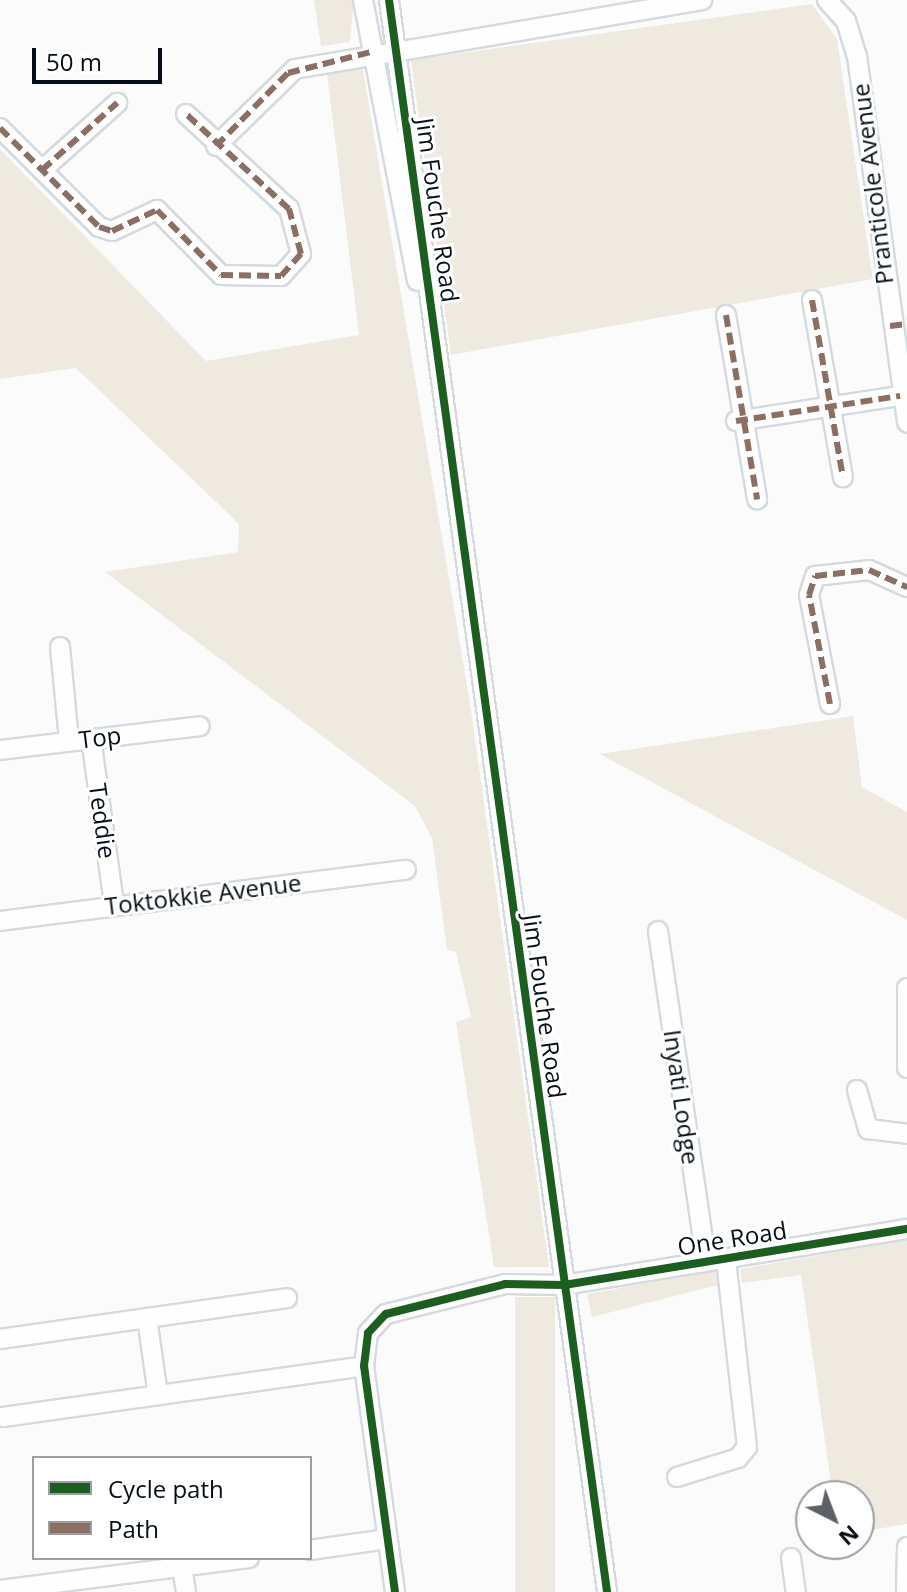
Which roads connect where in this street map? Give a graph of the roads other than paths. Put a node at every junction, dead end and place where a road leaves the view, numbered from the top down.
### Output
1 (363, 0) edge
2 (389, 0) edge
3 (702, 0) edge
4 (827, 0) edge
5 (614, 6) edge
6 (395, 47) junction
7 (371, 52) junction
8 (117, 103) dead end
9 (186, 114) dead end
10 (0, 128) edge
11 (216, 146) junction
12 (42, 170) junction
13 (812, 300) dead end
14 (726, 315) dead end
15 (898, 325) edge
16 (900, 396) junction
17 (831, 407) junction
18 (739, 421) junction
19 (907, 423) edge
20 (445, 425) junction
21 (843, 477) dead end
22 (757, 499) dead end
23 (907, 587) edge
24 (60, 647) dead end
25 (830, 704) dead end
26 (200, 726) dead end
27 (91, 738) junction
28 (69, 741) junction
29 (0, 750) edge
30 (406, 870) dead end
31 (114, 903) junction
32 (0, 921) edge
33 (658, 931) dead end
34 (907, 988) edge
35 (907, 1068) edge
36 (857, 1090) dead end
37 (907, 1134) edge
38 (907, 1229) edge
39 (726, 1259) junction
40 (706, 1262) junction
41 (564, 1285) junction
42 (287, 1298) dead end
43 (147, 1318) junction
44 (0, 1339) edge
45 (364, 1366) junction
46 (158, 1395) junction
47 (3, 1417) dead end
48 (677, 1477) dead end
49 (387, 1539) junction
50 (907, 1547) edge
51 (312, 1550) edge
52 (791, 1558) dead end
53 (234, 1560) edge
54 (182, 1567) junction
55 (0, 1590) edge
56 (186, 1592) edge
57 (395, 1592) edge
58 (607, 1592) edge
59 (796, 1592) edge
60 (906, 1592) edge

1 - 7 street, Jim Fouche Road
2 - 6 street, Jim Fouche Road
3 - 5 street
4 - 15 street, Pranticole Avenue
5 - 6 street
6 - 7 street
6 - 20 street, Jim Fouche Road
7 - 11 street
7 - 20 street, Jim Fouche Road
8 - 12 street
9 - 11 street
10 - 12 street
11 - 12 street
13 - 17 street
14 - 18 street
15 - 16 street, Pranticole Avenue
16 - 17 street
16 - 19 street, Pranticole Avenue
17 - 18 street
17 - 21 street
18 - 22 street
20 - 41 street, Jim Fouche Road
23 - 25 street
24 - 28 street
26 - 27 street, Top
27 - 28 street, Top
27 - 31 street, Teddie
28 - 29 street, Top
30 - 31 street, Toktokkie Avenue
31 - 32 street, Toktokkie Avenue
33 - 40 street, Inyati Lodge
34 - 35 street
36 - 37 street
38 - 39 street, One Road
39 - 40 street, One Road
39 - 48 street
40 - 41 street, One Road
41 - 45 street, One Road
41 - 58 street, Jim Fouche Road
42 - 43 street
43 - 44 street
43 - 46 street
45 - 46 street
45 - 49 street
46 - 47 street
49 - 51 street
49 - 57 street
50 - 60 street
52 - 59 street
53 - 54 street
54 - 55 street
54 - 56 street

